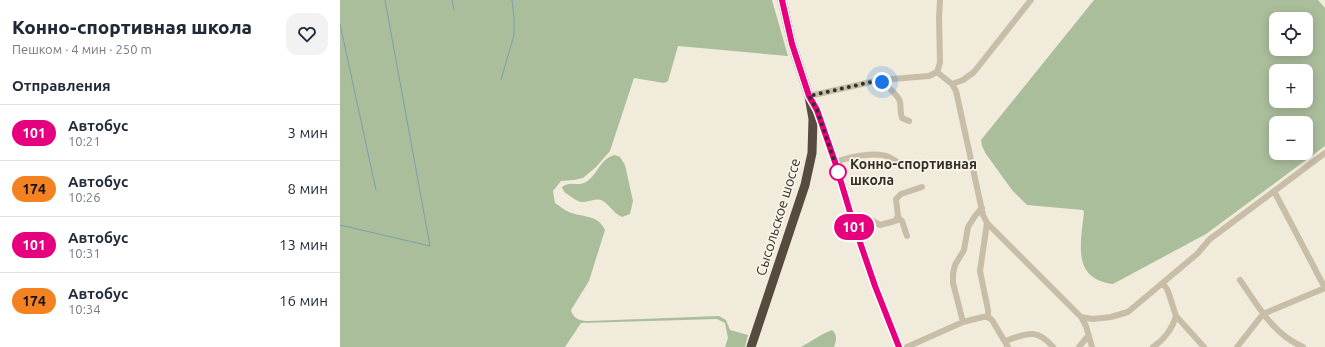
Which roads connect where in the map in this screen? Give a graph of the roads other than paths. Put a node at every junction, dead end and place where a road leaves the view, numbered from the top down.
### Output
1 (782, 0) edge
2 (940, 0) edge
3 (1031, 0) edge
4 (937, 72) junction
5 (880, 80) junction
6 (952, 84) junction
7 (809, 96) junction
8 (909, 121) dead end
9 (1325, 153) edge
10 (835, 162) junction
11 (905, 168) dead end
12 (922, 187) dead end
13 (1274, 191) junction
14 (982, 208) junction
15 (895, 221) junction
16 (853, 222) junction
17 (987, 222) junction
18 (907, 236) dead end
19 (1240, 280) dead end
20 (1163, 283) junction
21 (1325, 288) edge
22 (1263, 314) junction
23 (1176, 316) junction
24 (988, 318) junction
25 (1081, 318) junction
26 (963, 322) junction
27 (1088, 336) junction
28 (1006, 344) edge
29 (751, 347) edge
30 (899, 347) edge
31 (907, 347) edge
32 (1053, 347) edge
33 (1080, 347) edge
34 (1092, 347) edge
35 (1153, 347) edge
36 (1204, 347) edge
37 (1237, 347) edge
38 (1303, 347) edge

1 - 7 highway, Сысольское шоссе
2 - 4 street
3 - 6 street
4 - 5 street
4 - 6 street
5 - 7 street
5 - 8 street
6 - 14 street
7 - 10 main road
7 - 29 highway, Сысольское шоссе
9 - 13 street
10 - 11 street
10 - 16 main road
12 - 15 street
13 - 20 street
13 - 21 street
14 - 17 street
14 - 26 street
15 - 16 street
15 - 18 street
16 - 30 main road
17 - 24 street
17 - 25 street
19 - 22 street
20 - 23 street
20 - 25 street
21 - 22 street
22 - 37 street
22 - 38 street
23 - 35 street
23 - 36 street
24 - 26 street
24 - 28 street
25 - 27 street
26 - 31 street
27 - 33 street
27 - 34 street
28 - 32 street

